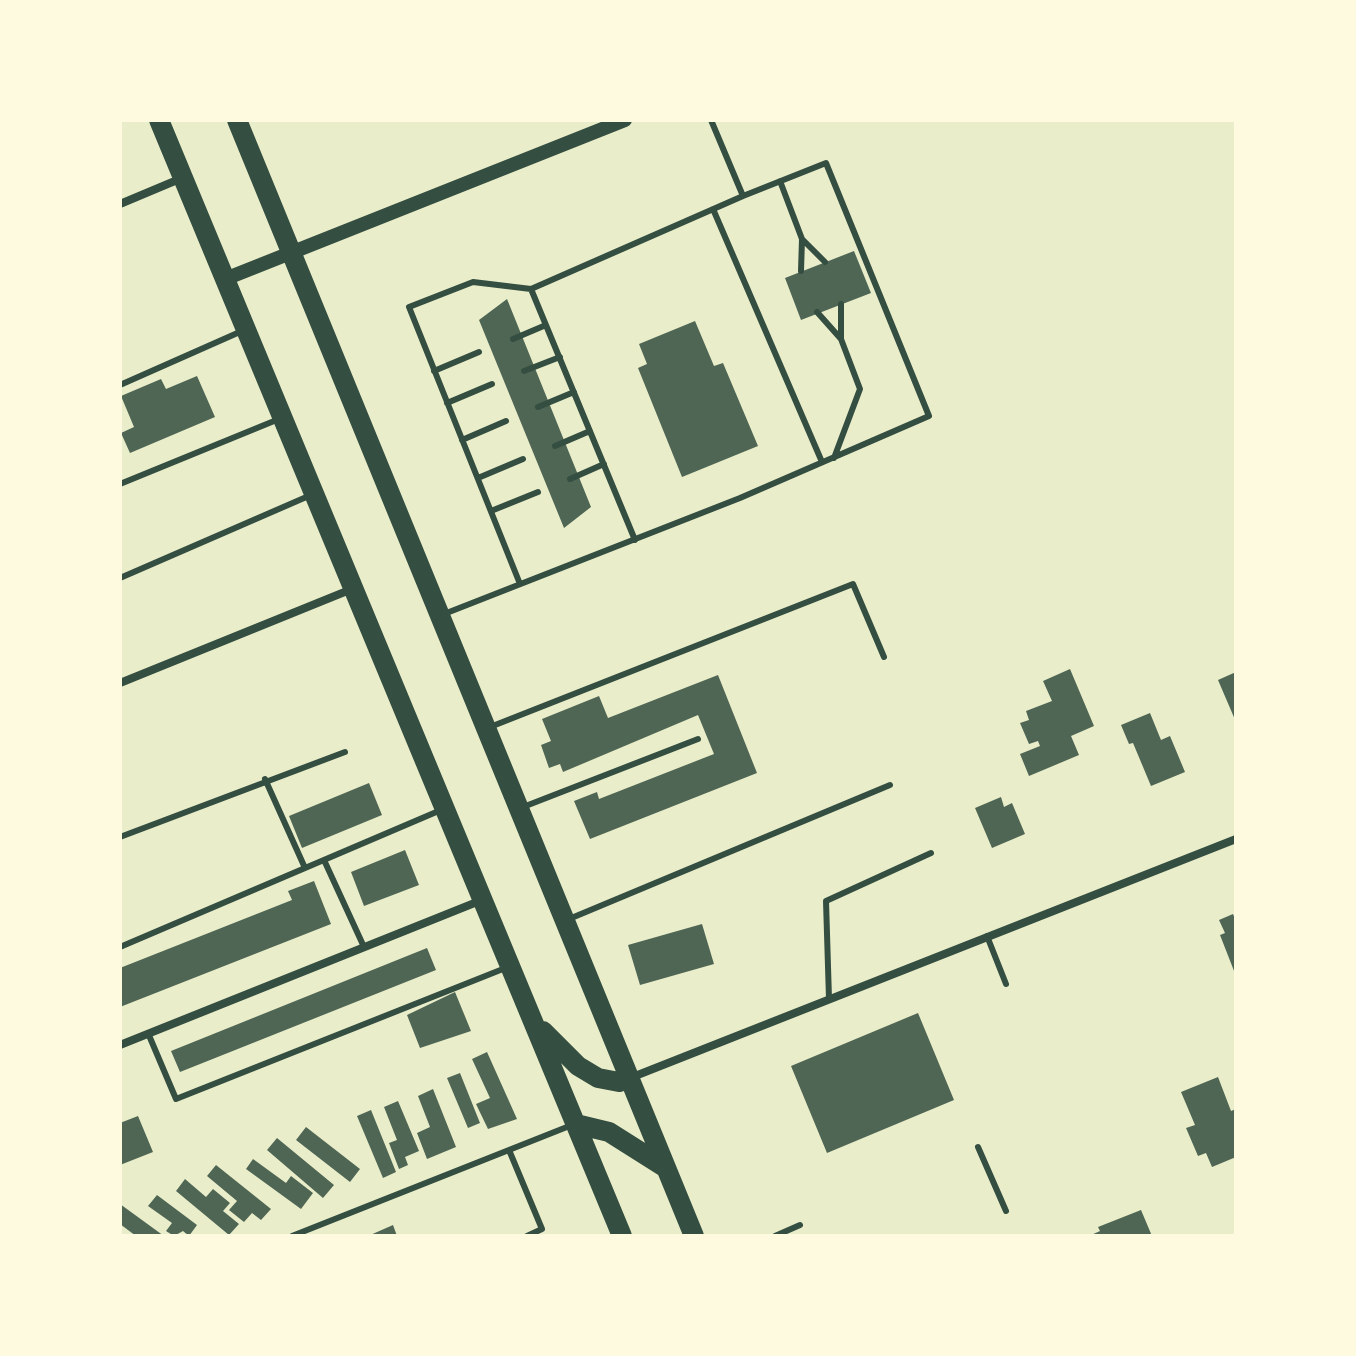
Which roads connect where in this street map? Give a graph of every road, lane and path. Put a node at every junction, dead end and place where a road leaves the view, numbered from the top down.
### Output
1 (159, 120) edge
2 (237, 120) edge
3 (625, 120) edge
4 (711, 120) edge
5 (183, 177) junction
6 (780, 181) junction
7 (743, 196) junction
8 (120, 204) edge
9 (713, 209) junction
10 (802, 239) junction
11 (291, 253) junction
12 (825, 262) dead end
13 (801, 271) dead end
14 (225, 279) junction
15 (531, 289) junction
16 (841, 304) dead end
17 (817, 312) dead end
18 (546, 325) junction
19 (246, 330) junction
20 (513, 339) dead end
21 (841, 339) junction
22 (479, 352) dead end
23 (560, 357) junction
24 (434, 371) junction
25 (524, 371) dead end
26 (492, 384) dead end
27 (120, 385) edge
28 (574, 392) junction
29 (447, 403) junction
30 (538, 407) dead end
31 (282, 418) junction
32 (506, 421) dead end
33 (590, 431) junction
34 (462, 440) junction
35 (555, 446) dead end
36 (834, 458) junction
37 (523, 459) dead end
38 (822, 462) junction
39 (604, 464) junction
40 (478, 478) junction
41 (570, 479) dead end
42 (120, 484) edge
43 (538, 492) dead end
44 (314, 494) junction
45 (491, 511) junction
46 (635, 540) junction
47 (120, 578) edge
48 (520, 584) junction
49 (353, 588) junction
50 (439, 616) junction
51 (884, 657) dead end
52 (120, 683) edge
53 (487, 729) junction
54 (698, 739) dead end
55 (345, 752) dead end
56 (265, 779) junction
57 (890, 785) dead end
58 (444, 808) junction
59 (519, 809) junction
60 (120, 837) edge
61 (1236, 839) edge
62 (931, 853) dead end
63 (324, 860) junction
64 (305, 868) junction
65 (483, 900) junction
66 (565, 920) junction
67 (987, 936) junction
68 (120, 947) edge
69 (364, 947) junction
70 (510, 966) junction
71 (1006, 984) dead end
72 (829, 999) junction
73 (535, 1023) junction
74 (148, 1033) junction
75 (120, 1045) edge
76 (630, 1078) junction
77 (576, 1124) junction
78 (978, 1147) dead end
79 (509, 1150) junction
80 (666, 1168) junction
81 (1006, 1211) dead end
82 (800, 1225) dead end
83 (292, 1236) edge
84 (527, 1236) edge
85 (622, 1236) edge
86 (694, 1236) edge
87 (775, 1236) edge

1 - 5 main road
2 - 11 main road
3 - 11 street
4 - 7 lane
5 - 8 street
5 - 14 main road
6 - 7 lane
6 - 10 lane
6 - 36 lane
7 - 9 lane
9 - 15 lane
9 - 38 lane
10 - 12 lane
10 - 13 lane
11 - 14 street
11 - 50 main road
14 - 19 main road
15 - 18 lane
15 - 24 lane
16 - 21 lane
17 - 21 lane
18 - 20 lane
18 - 23 lane
19 - 27 lane
19 - 31 main road
21 - 36 lane
22 - 24 lane
23 - 25 lane
23 - 28 lane
24 - 29 lane
26 - 29 lane
28 - 30 lane
28 - 33 lane
29 - 34 lane
31 - 42 lane
31 - 44 main road
32 - 34 lane
33 - 35 lane
33 - 39 lane
34 - 40 lane
36 - 38 lane
37 - 40 lane
38 - 46 lane
39 - 41 lane
39 - 46 lane
40 - 45 lane
43 - 45 lane
44 - 47 lane
44 - 49 main road
45 - 48 lane
46 - 48 lane
48 - 50 lane
49 - 52 street
49 - 58 main road
50 - 53 main road
51 - 53 lane
53 - 59 main road
54 - 59 lane
55 - 56 lane
56 - 60 lane
56 - 64 lane
57 - 66 lane
58 - 63 lane
58 - 65 main road
59 - 66 main road
61 - 67 street
62 - 72 lane
63 - 64 lane
63 - 69 lane
64 - 68 lane
65 - 69 street
65 - 70 main road
66 - 76 main road
67 - 71 lane
67 - 72 street
69 - 74 street
70 - 73 main road
70 - 74 lane
72 - 76 street
73 - 76 main road
73 - 77 main road
74 - 75 street
76 - 80 main road
77 - 79 lane
77 - 80 main road
77 - 85 main road
78 - 81 lane
79 - 83 lane
79 - 84 lane
80 - 86 main road
82 - 87 lane

